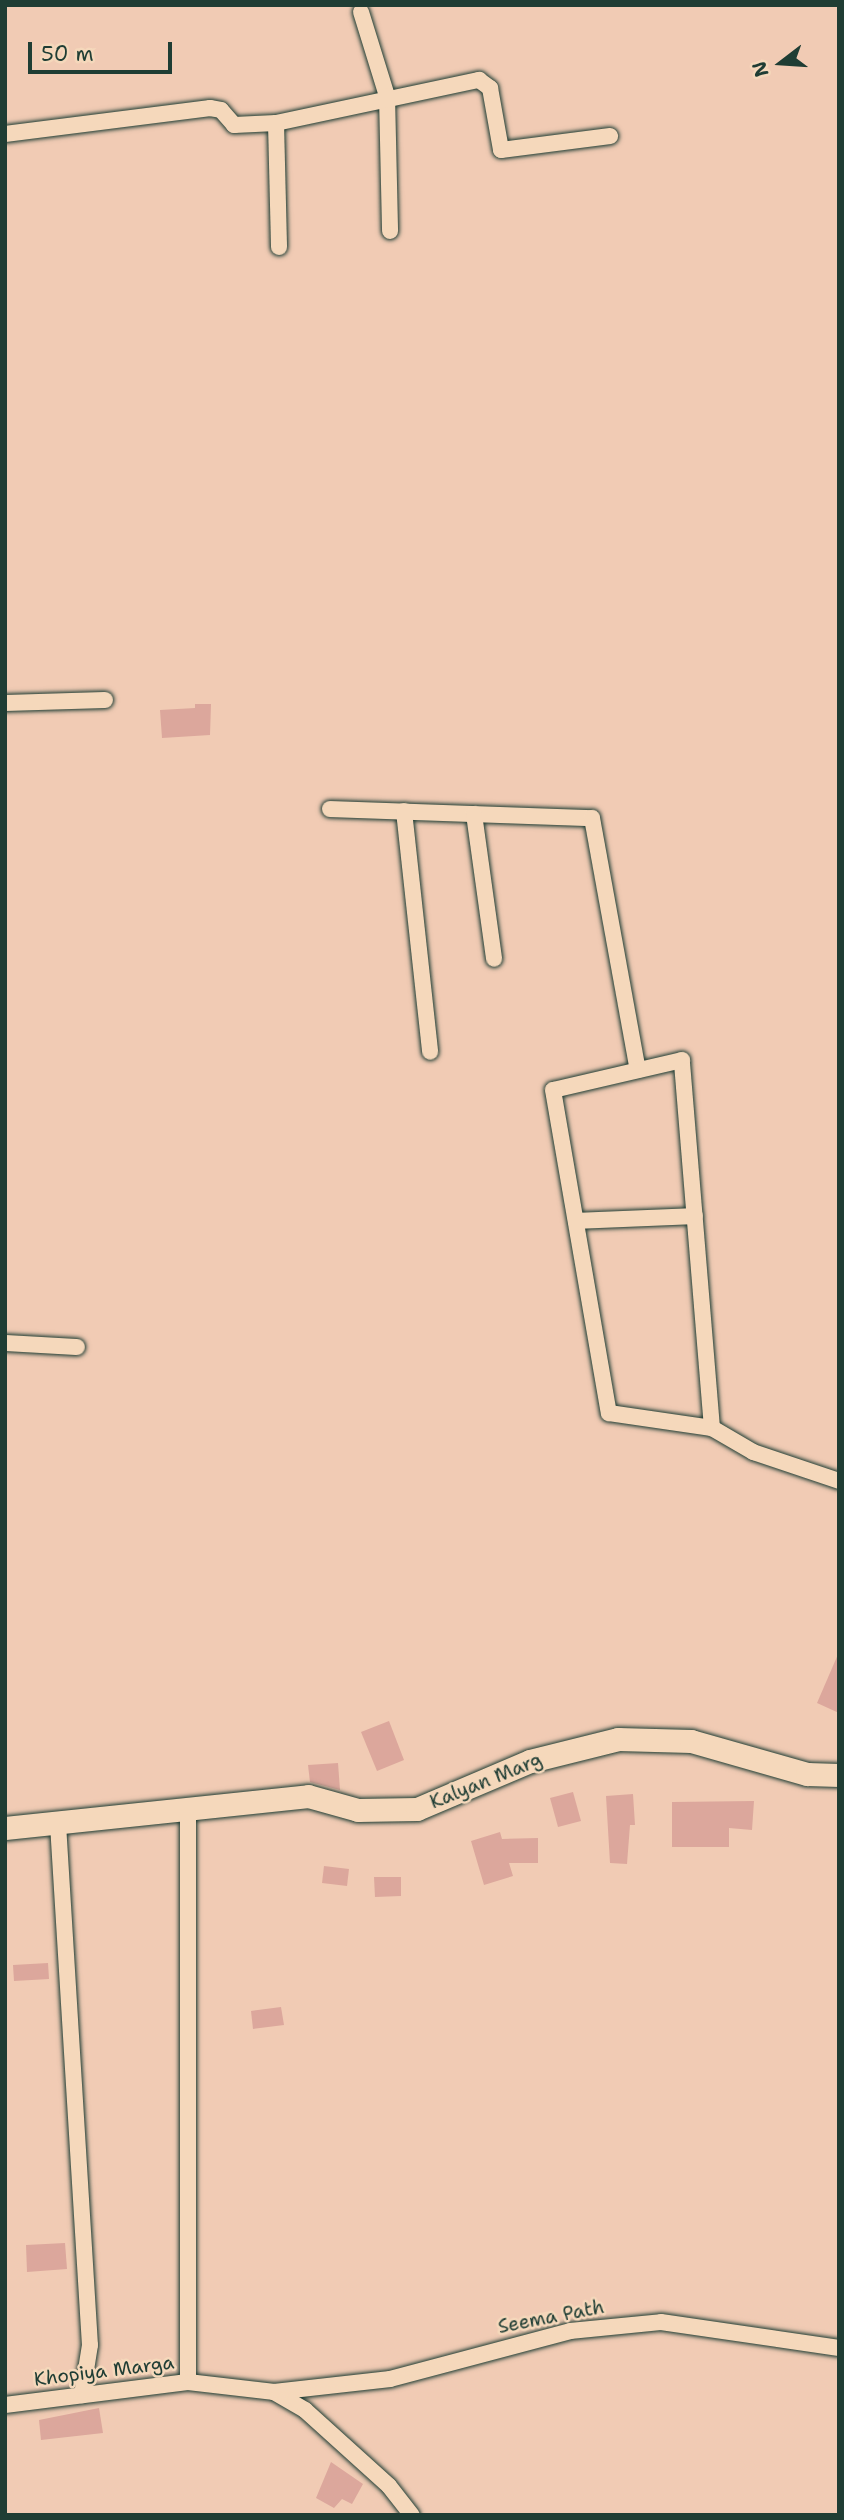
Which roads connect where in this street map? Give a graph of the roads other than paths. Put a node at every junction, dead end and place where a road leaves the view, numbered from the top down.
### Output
1 (361, 12) dead end
2 (387, 96) junction
3 (276, 123) junction
4 (5, 134) edge
5 (610, 136) dead end
6 (390, 231) dead end
7 (279, 247) dead end
8 (105, 700) dead end
9 (5, 703) edge
10 (330, 809) dead end
11 (404, 811) junction
12 (474, 814) junction
13 (494, 959) dead end
14 (430, 1052) dead end
15 (638, 1070) junction
16 (695, 1216) junction
17 (576, 1221) junction
18 (5, 1343) edge
19 (77, 1346) dead end
20 (712, 1428) junction
21 (839, 1481) edge
22 (839, 1774) edge
23 (188, 1812) junction
24 (58, 1824) junction
25 (5, 1828) edge
26 (839, 2348) edge
27 (187, 2382) junction
28 (274, 2392) junction
29 (82, 2395) junction
30 (5, 2405) edge
31 (412, 2515) edge

1 - 2 street
2 - 3 street
2 - 5 street
2 - 6 street
3 - 4 street
3 - 7 street
8 - 9 street
10 - 11 street
11 - 12 street
11 - 14 street
12 - 13 street
12 - 15 street
15 - 16 street
15 - 17 street
16 - 17 street
16 - 20 street
17 - 20 street
18 - 19 street
20 - 21 street
22 - 23 street, Kalyan Marg
23 - 24 street, Kalyan Marg
23 - 27 street
24 - 25 street, Kalyan Marg
24 - 29 street
26 - 28 street, Seema Path
27 - 28 street, Khopiya Marga
27 - 29 street, Khopiya Marga
28 - 31 street, Khopiya Marga
29 - 30 street, Khopiya Marga

